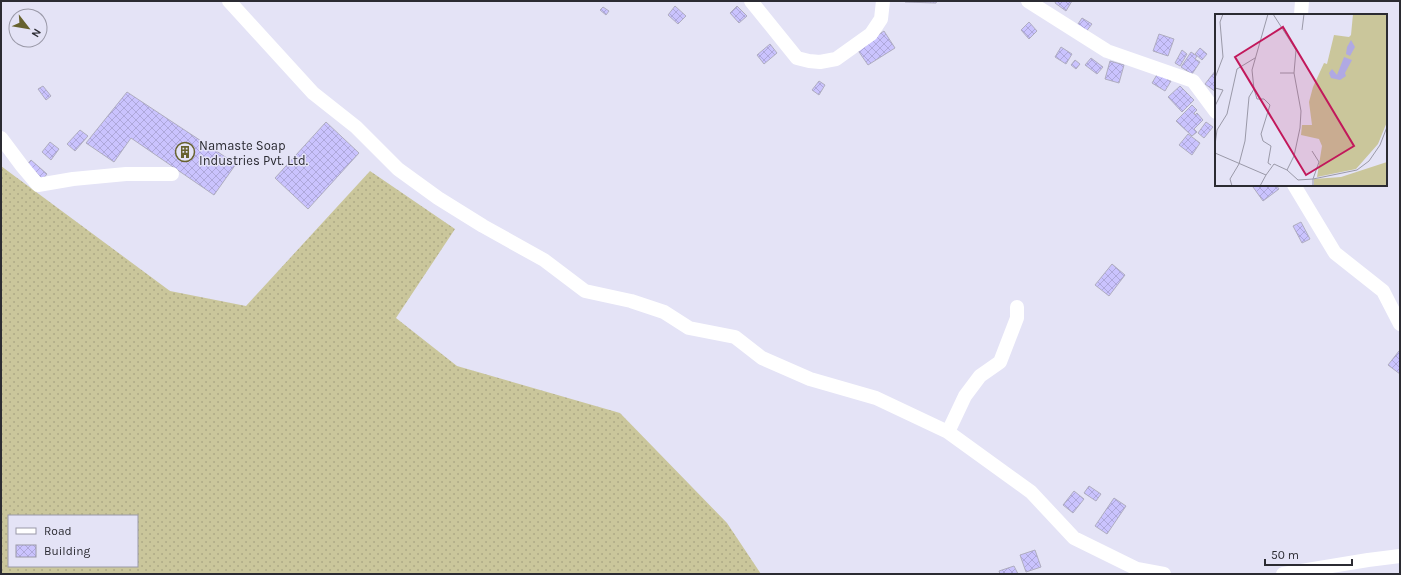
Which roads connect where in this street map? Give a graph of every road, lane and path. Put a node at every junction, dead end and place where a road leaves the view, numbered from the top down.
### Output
1 (229, 1) edge
2 (751, 1) edge
3 (883, 1) edge
4 (1028, 1) edge
5 (1302, 1) edge
6 (1301, 14) edge
7 (1215, 111) edge
8 (1, 138) edge
9 (172, 174) dead end
10 (1295, 186) edge
11 (1017, 308) dead end
12 (1400, 324) edge
13 (948, 432) junction
14 (1400, 556) edge
15 (1164, 574) edge
16 (1283, 574) edge

1 - 13 street
2 - 3 street
4 - 7 street
5 - 6 street
8 - 9 street
10 - 12 street
11 - 13 street
13 - 15 street
14 - 16 street

